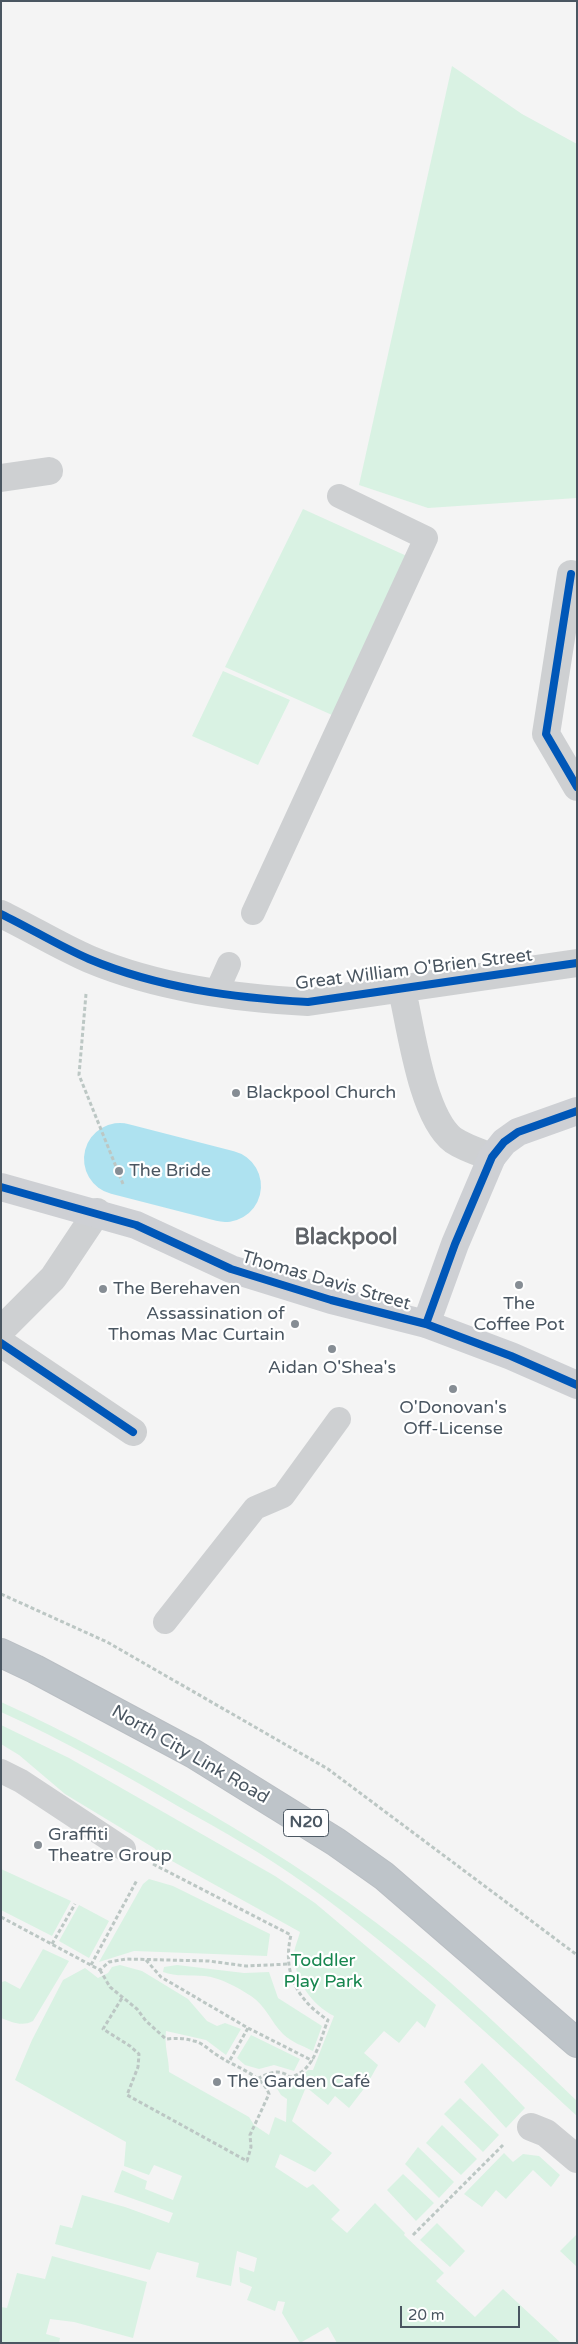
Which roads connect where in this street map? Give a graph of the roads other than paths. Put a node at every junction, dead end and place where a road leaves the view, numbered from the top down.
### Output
1 (49, 471) dead end
2 (1, 478) edge
3 (339, 496) dead end
4 (572, 574) dead end
5 (577, 787) edge
6 (253, 913) dead end
7 (1, 914) edge
8 (577, 963) edge
9 (229, 964) dead end
10 (402, 990) junction
11 (216, 993) junction
12 (577, 1111) edge
13 (489, 1164) junction
14 (1, 1186) edge
15 (97, 1212) junction
16 (426, 1324) junction
17 (1, 1330) edge
18 (1, 1343) edge
19 (577, 1386) edge
20 (339, 1419) dead end
21 (133, 1432) dead end
22 (165, 1622) dead end
23 (1, 1653) edge
24 (1, 1771) edge
25 (124, 1849) road end
26 (577, 2043) edge
27 (531, 2127) dead end
28 (577, 2159) edge

1 - 2 street
3 - 6 lane
4 - 5 street
7 - 11 street, Great William O'Brien Street
8 - 10 street, Great William O'Brien Street
9 - 11 lane
10 - 11 street, Great William O'Brien Street
10 - 13 street
12 - 13 street
13 - 16 street
14 - 15 street, Thomas Davis Street
15 - 16 street, Thomas Davis Street
15 - 17 street
16 - 19 street, Thomas Davis Street
18 - 21 street
20 - 22 lane
23 - 26 highway, North City Link Road / N20
24 - 25 lane
27 - 28 street

